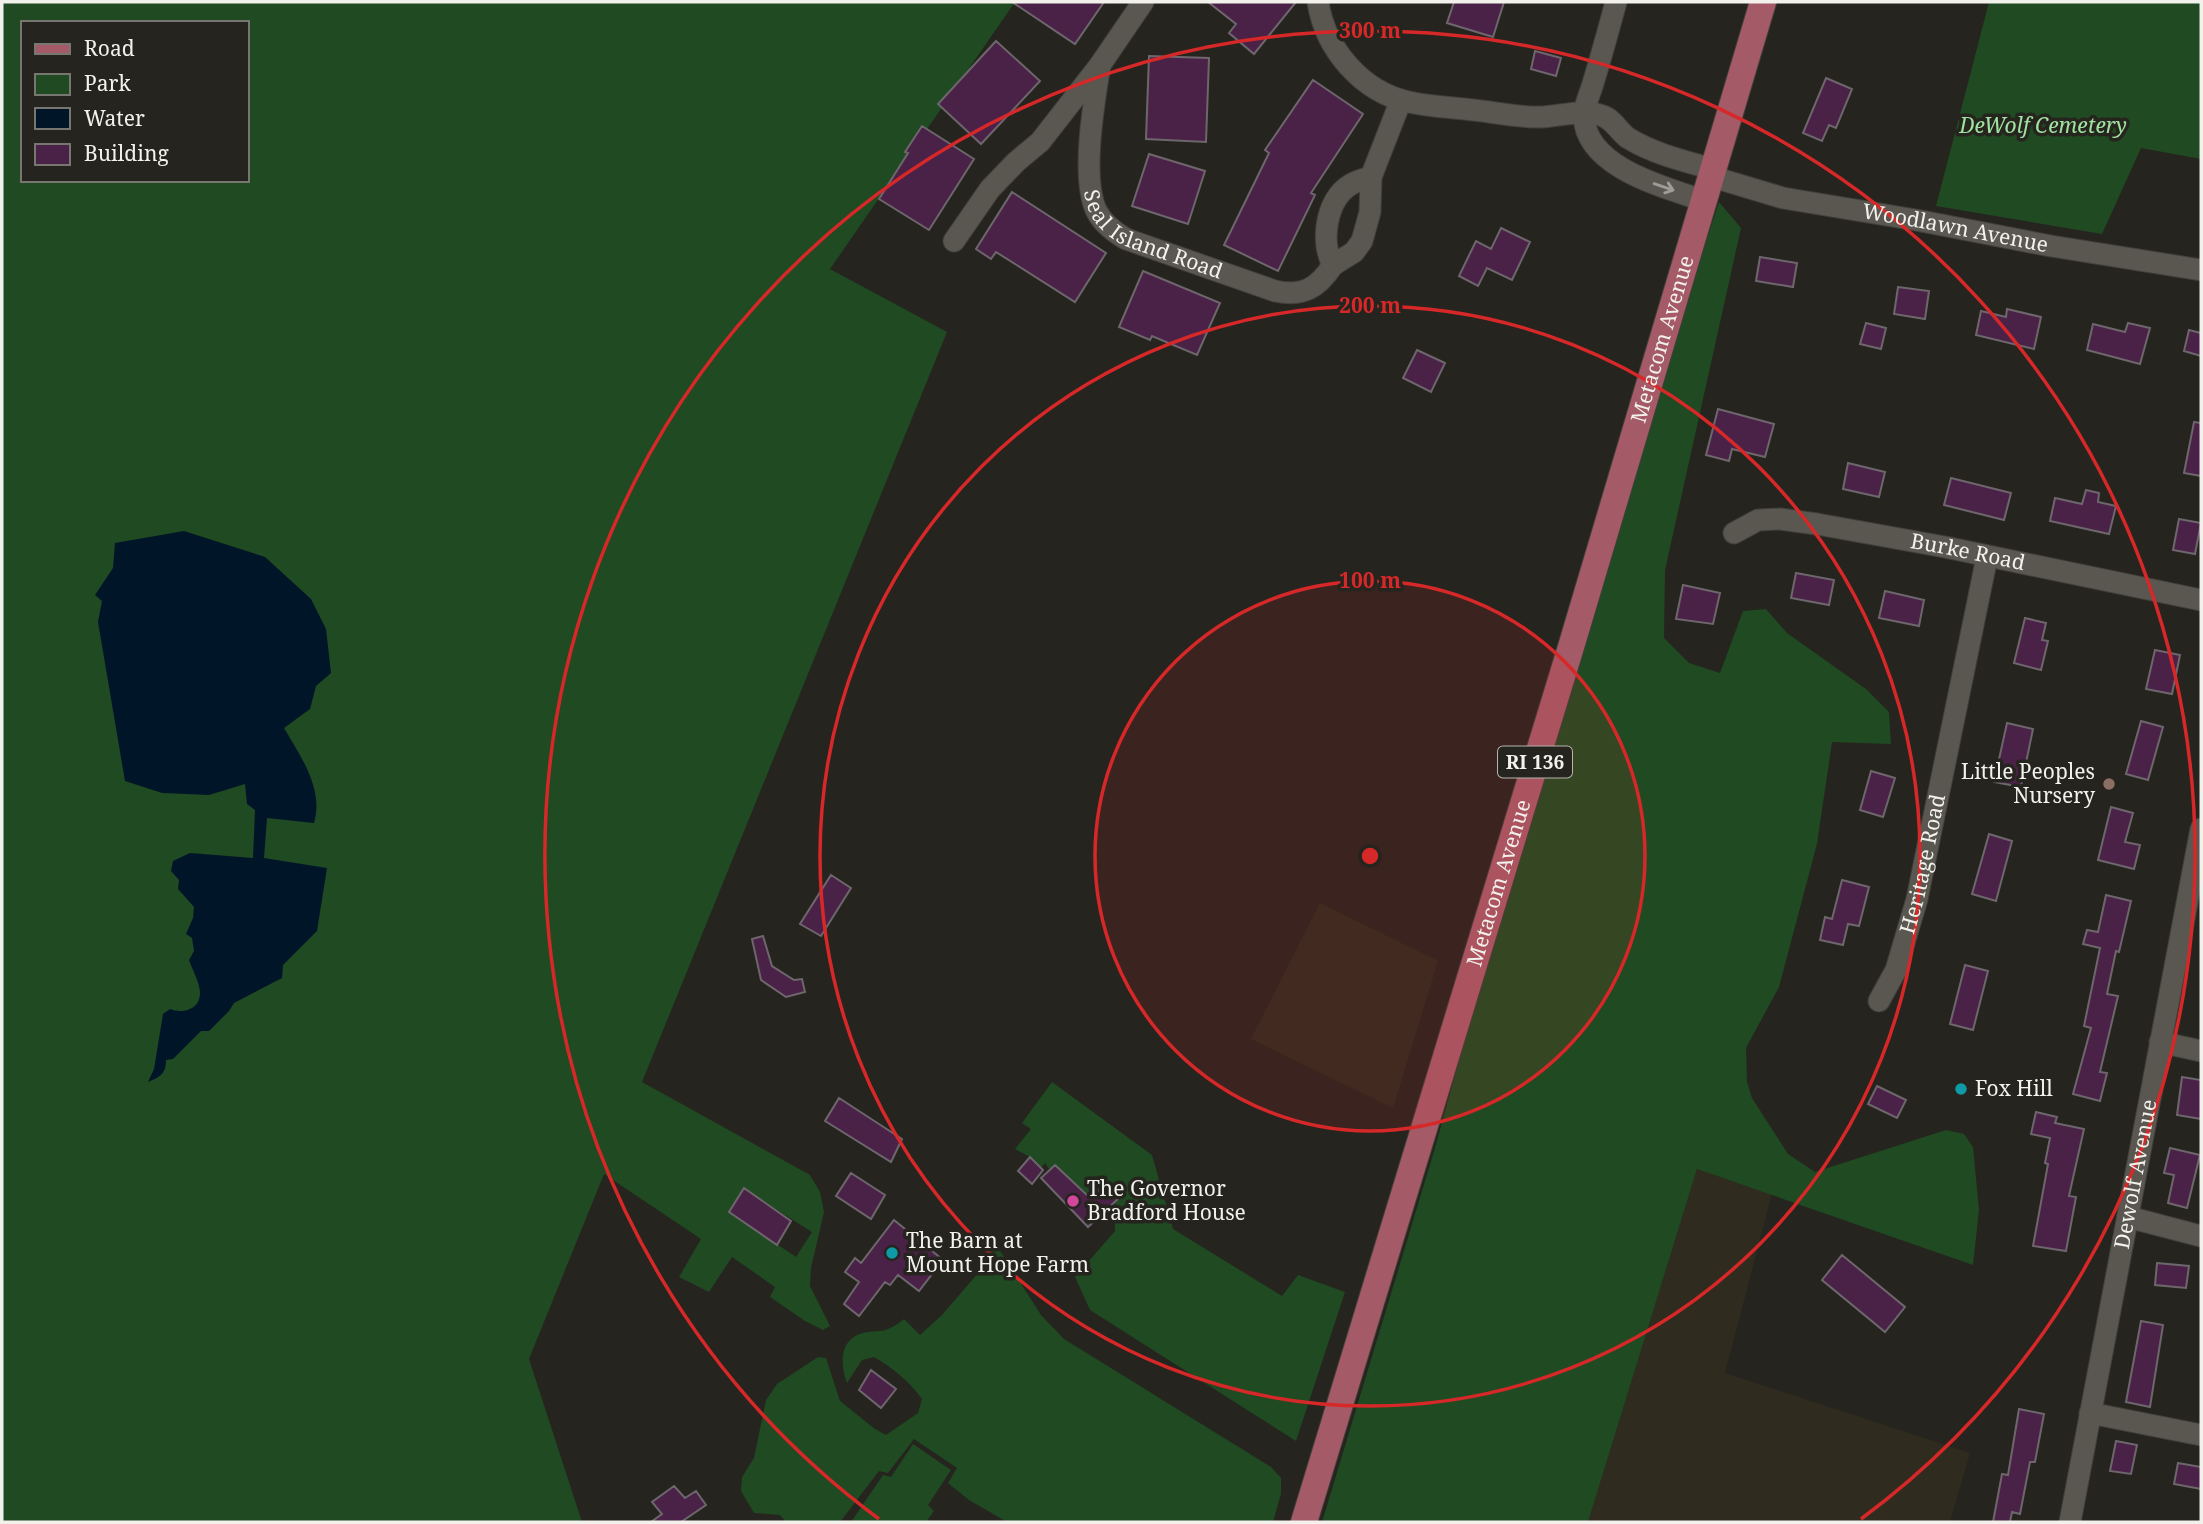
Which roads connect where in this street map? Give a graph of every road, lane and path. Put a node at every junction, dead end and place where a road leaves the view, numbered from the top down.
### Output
1 (1143, 2) edge
2 (1318, 2) edge
3 (1616, 2) edge
4 (1763, 2) edge
5 (1100, 65) junction
6 (1401, 100) junction
7 (1584, 112) junction
8 (1644, 146) junction
9 (1635, 176) junction
10 (1371, 177) junction
11 (1710, 183) junction
12 (954, 241) dead end
13 (1333, 265) junction
14 (2201, 270) edge
15 (1734, 533) dead end
16 (1987, 557) junction
17 (2201, 600) edge
18 (2201, 829) edge
19 (2199, 861) edge
20 (1879, 1001) dead end
21 (2160, 1042) junction
22 (2201, 1051) edge
23 (2128, 1217) junction
24 (2201, 1236) edge
25 (2090, 1413) junction
26 (2201, 1435) edge
27 (1304, 1522) edge
28 (2070, 1522) edge

1 - 5 street, Seal Island Road
2 - 6 street
3 - 7 street
4 - 11 main road, Metacom Avenue / RI 136
5 - 12 street, Seal Island Road
5 - 13 street, Seal Island Road
6 - 7 street
6 - 10 street, Seal Island Road
7 - 8 street
7 - 9 street
8 - 9 street
8 - 11 street
9 -> 11 street
10 - 13 street, Seal Island Road
10 - 13 street
11 - 14 street, Woodlawn Avenue
11 - 27 main road, Metacom Avenue / RI 136
15 - 16 street, Burke Road
16 - 17 street, Burke Road
16 - 20 street, Heritage Road
18 - 19 street, Dewolf Avenue
19 - 21 street, Dewolf Avenue
21 - 22 street
21 - 23 street, Dewolf Avenue
23 - 24 street
23 - 25 street, Dewolf Avenue
25 - 26 street
25 - 28 street, Dewolf Avenue

